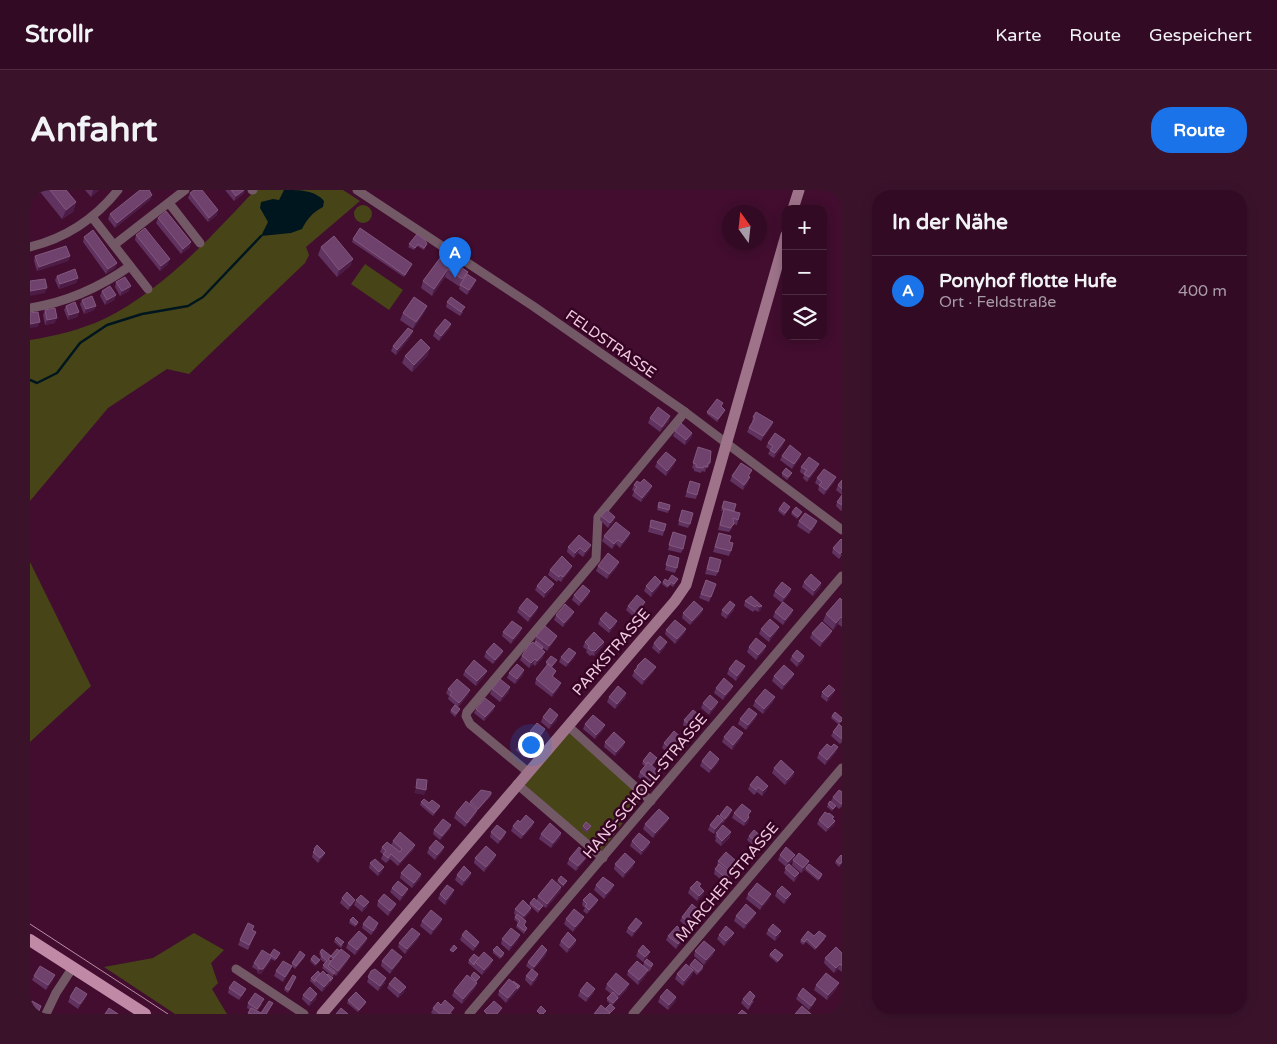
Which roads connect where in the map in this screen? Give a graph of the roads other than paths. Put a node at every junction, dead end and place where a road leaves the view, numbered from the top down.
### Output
1 (118, 190) edge
2 (185, 190) edge
3 (357, 190) edge
4 (798, 190) edge
5 (169, 203) junction
6 (794, 205) edge
7 (92, 217) junction
8 (200, 243) dead end
9 (114, 245) junction
10 (30, 247) edge
11 (782, 249) edge
12 (130, 266) junction
13 (148, 289) dead end
14 (30, 308) edge
15 (685, 412) junction
16 (726, 444) junction
17 (842, 530) edge
18 (842, 576) edge
19 (568, 726) junction
20 (842, 768) edge
21 (528, 772) junction
22 (517, 784) junction
23 (651, 801) junction
24 (603, 858) junction
25 (30, 940) edge
26 (73, 967) junction
27 (236, 969) dead end
28 (46, 1014) edge
29 (144, 1014) edge
30 (304, 1014) edge
31 (322, 1014) edge
32 (469, 1014) edge
33 (633, 1014) edge

1 - 7 street
2 - 5 street
3 - 15 street, FELDSTRASSE
4 - 6 street
5 - 8 street
5 - 9 street
7 - 9 street
7 - 10 street
9 - 12 street
11 - 16 street, PARKSTRASSE
12 - 13 street
12 - 14 street
15 - 16 street, FELDSTRASSE
15 - 21 street
16 - 17 street, FELDSTRASSE
16 - 19 street, PARKSTRASSE
18 - 23 street, HANS-SCHOLL-STRASSE
19 - 21 street, PARKSTRASSE
19 - 23 street
20 - 33 street, MARCHER STRASSE
21 - 22 street, PARKSTRASSE
22 - 24 street
22 - 31 street, PARKSTRASSE
23 - 24 street, HANS-SCHOLL-STRASSE
24 - 32 street, HANS-SCHOLL-STRASSE
25 - 26 main road
26 - 28 street
26 - 29 main road
27 - 30 street

